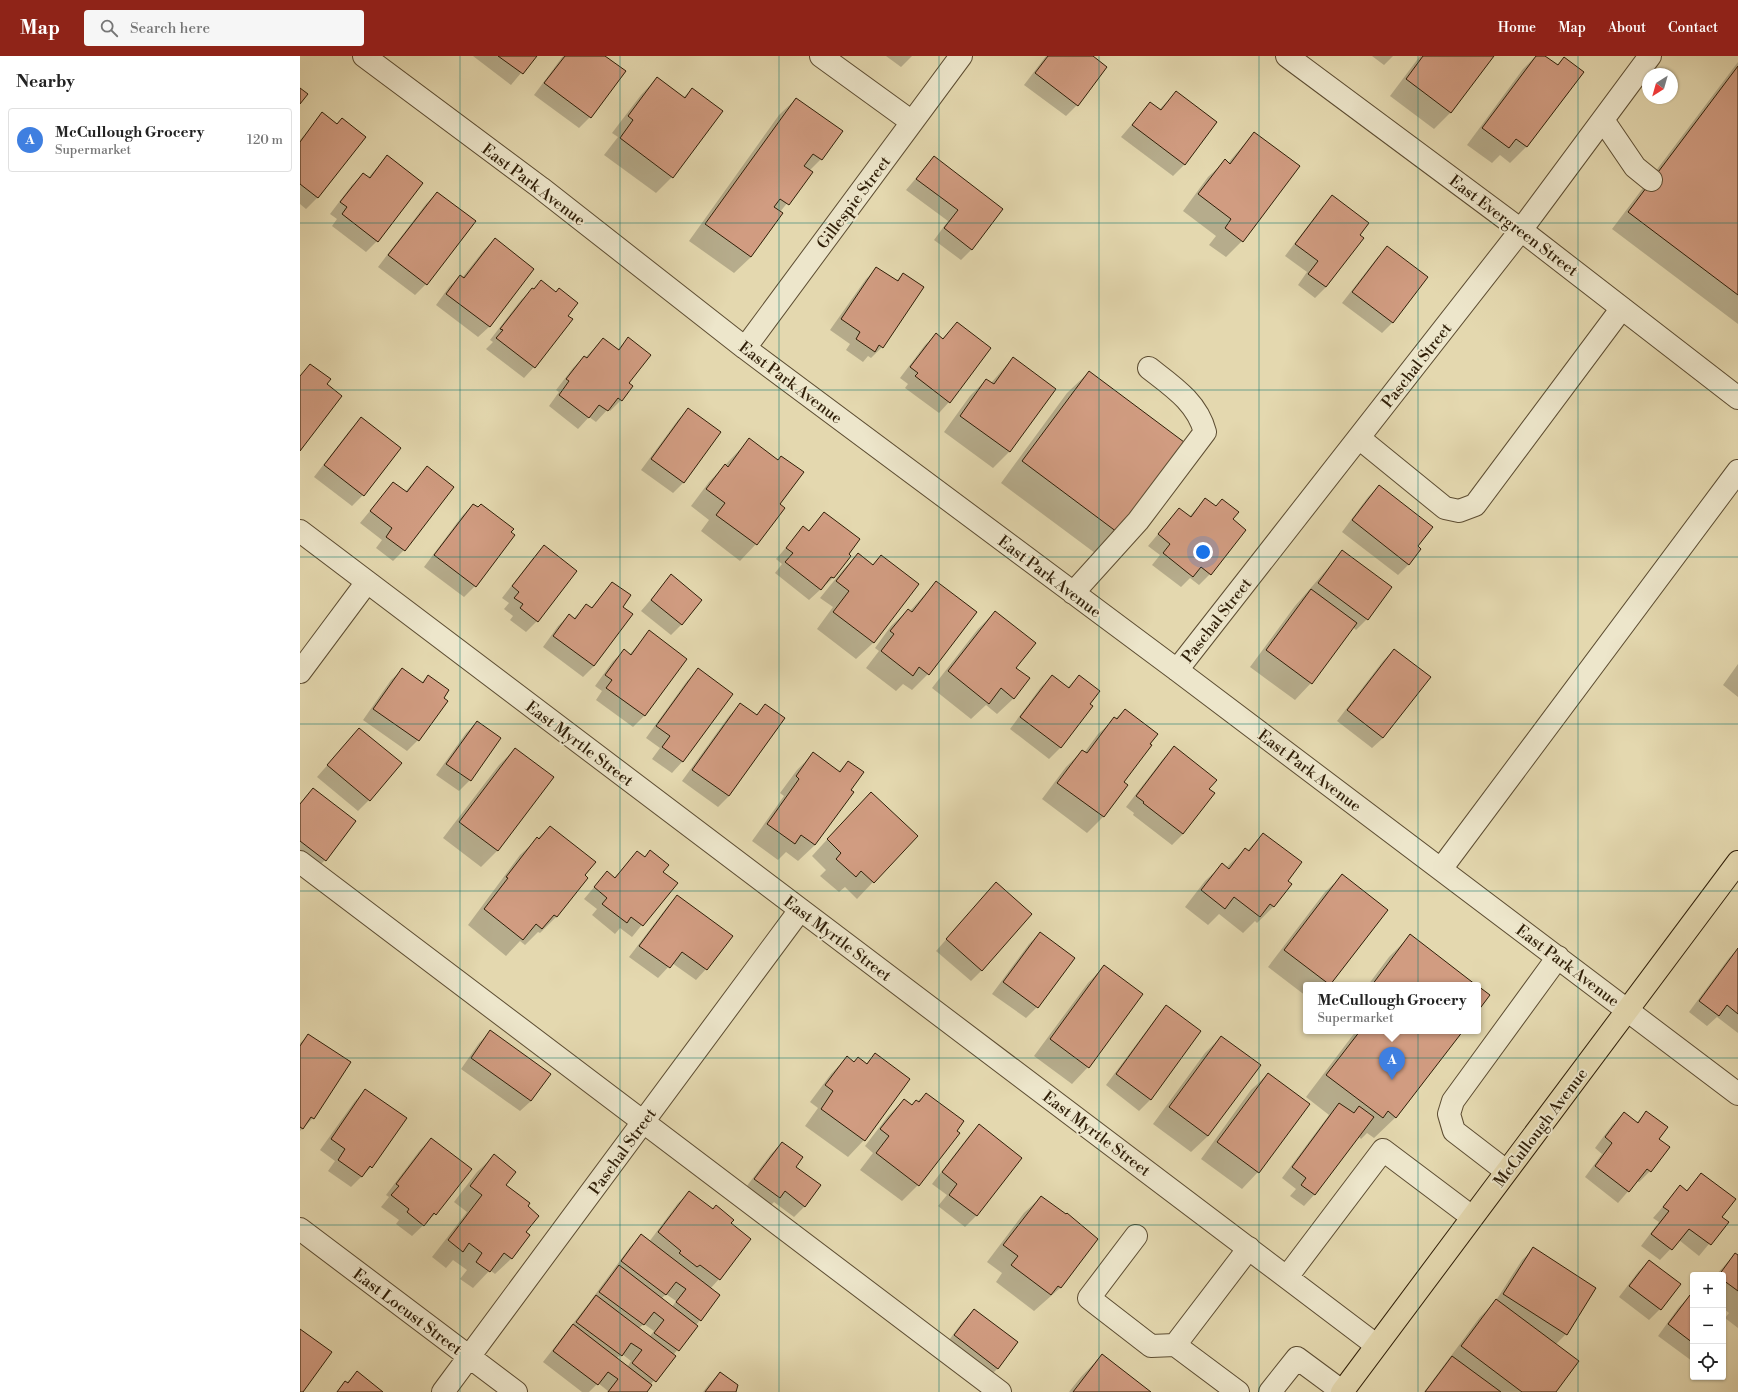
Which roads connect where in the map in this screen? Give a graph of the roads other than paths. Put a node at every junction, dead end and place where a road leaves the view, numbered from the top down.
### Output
1 (364, 56) edge
2 (821, 56) edge
3 (961, 56) edge
4 (1287, 56) edge
5 (1650, 56) edge
6 (1603, 120) junction
7 (912, 122) junction
8 (1652, 180) dead end
9 (1521, 230) junction
10 (1622, 308) junction
11 (745, 348) junction
12 (1149, 368) dead end
13 (1738, 398) edge
14 (1359, 438) junction
15 (1738, 471) edge
16 (300, 531) edge
17 (368, 582) junction
18 (1073, 593) junction
19 (1177, 670) junction
20 (300, 672) edge
21 (300, 862) edge
22 (1738, 862) edge
23 (1440, 869) junction
24 (800, 910) junction
25 (1558, 957) junction
26 (1627, 1010) junction
27 (1738, 1094) edge
28 (643, 1122) junction
29 (1506, 1171) junction
30 (1472, 1217) junction
31 (300, 1229) edge
32 (1136, 1236) dead end
33 (1249, 1248) junction
34 (1287, 1277) junction
35 (1376, 1345) junction
36 (1175, 1346) junction
37 (469, 1357) junction
38 (444, 1392) edge
39 (516, 1392) edge
40 (1000, 1392) edge
41 (1238, 1392) edge
42 (1270, 1392) edge
43 (1342, 1392) edge

1 - 11 street, East Park Avenue
2 - 7 street
3 - 7 street, Gillespie Street
4 - 9 street, East Evergreen Street
5 - 6 street, Paschal Street
6 - 8 street
6 - 9 street, Paschal Street
7 - 11 street, Gillespie Street
9 - 10 street, East Evergreen Street
9 - 14 street, Paschal Street
10 - 13 street, East Evergreen Street
10 - 14 street
11 - 18 street, East Park Avenue
12 - 18 street
14 - 19 street, Paschal Street
15 - 23 street
16 - 17 street, East Myrtle Street
17 - 20 street
17 - 24 street, East Myrtle Street
18 - 19 street, East Park Avenue
19 - 23 street, East Park Avenue
21 - 28 street
22 - 26 main road, McCullough Avenue
23 - 25 street, East Park Avenue
24 - 28 street, Paschal Street
24 - 33 street, East Myrtle Street
25 - 26 street, East Park Avenue
25 - 29 street
26 - 27 street, East Park Avenue
26 - 29 main road, McCullough Avenue
28 - 37 street, Paschal Street
28 - 40 street
29 - 30 main road, McCullough Avenue
30 - 34 street
30 - 35 main road, McCullough Avenue
31 - 37 street, East Locust Street
32 - 36 street
33 - 34 street, East Myrtle Street
33 - 36 street
34 - 35 street, East Myrtle Street
35 - 43 main road, McCullough Avenue
36 - 41 street
37 - 38 street, Paschal Street
37 - 39 street, East Locust Street
42 - 43 street

